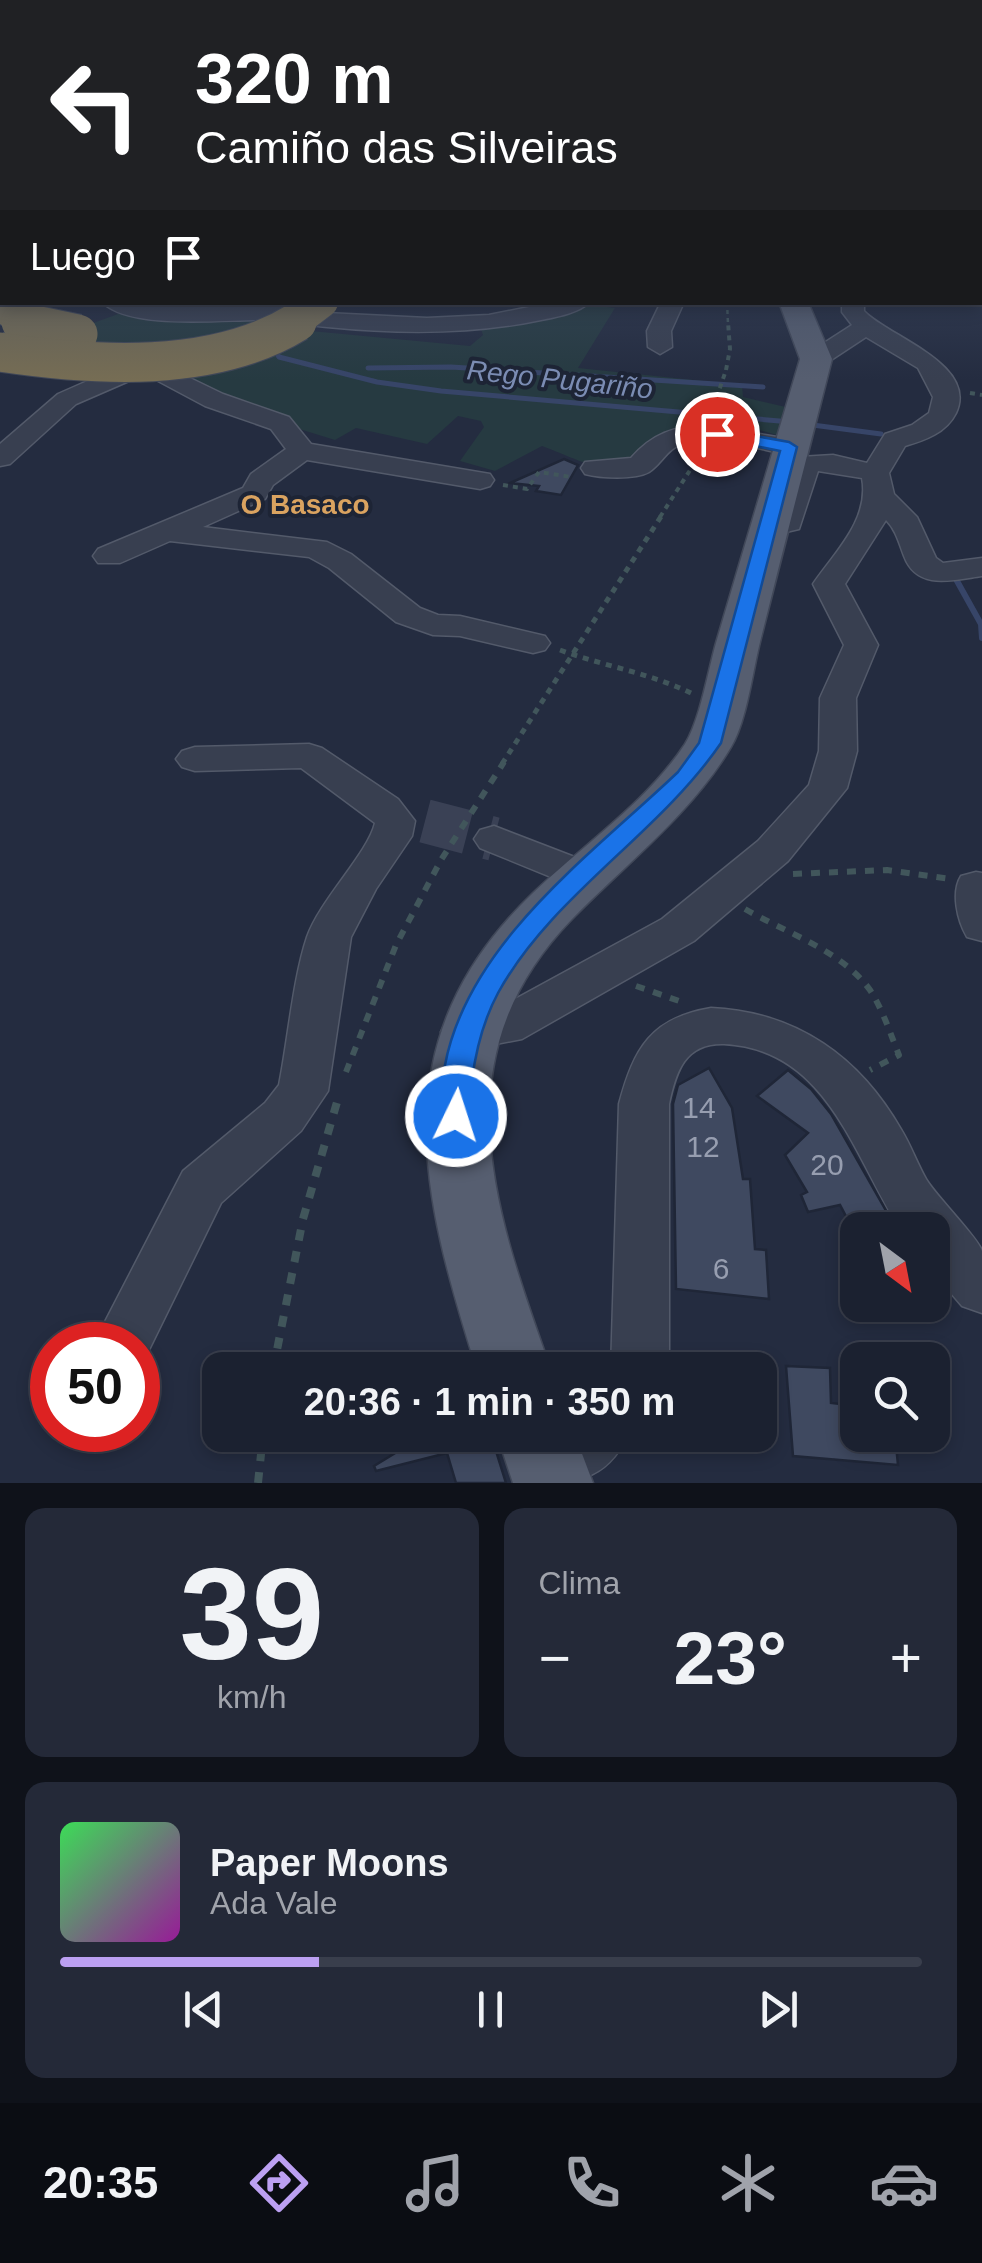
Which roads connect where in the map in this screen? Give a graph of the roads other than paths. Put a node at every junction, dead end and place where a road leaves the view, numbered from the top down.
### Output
1 (15, 305) edge
2 (33, 305) edge
3 (132, 305) edge
4 (269, 305) edge
5 (320, 305) edge
6 (569, 305) edge
7 (672, 305) edge
8 (794, 305) edge
9 (853, 305) edge
10 (0, 307) edge
11 (163, 310) junction
12 (90, 325) edge
13 (866, 328) junction
14 (0, 334) edge
15 (660, 347) dead end
16 (0, 352) edge
17 (816, 359) junction
18 (0, 364) edge
19 (146, 365) junction
20 (66, 399) junction
21 (794, 432) junction
22 (302, 451) junction
23 (0, 458) edge
24 (595, 468) road end
25 (480, 480) road end
26 (878, 485) junction
27 (769, 527) junction
28 (168, 532) junction
29 (109, 556) dead end
30 (982, 567) edge
31 (534, 643) road end
32 (195, 758) dead end
33 (494, 838) tunnel mouth
34 (583, 876) junction
35 (465, 1032) junction
36 (982, 1288) edge
37 (134, 1322) edge
38 (508, 1352) edge
39 (640, 1352) edge

1 - 14 highway
2 - 18 highway
3 - 11 street
4 - 10 highway, bridge
5 - 16 highway, bridge
6 - 11 street
7 - 15 street
8 - 17 main road
9 - 13 street
11 - 12 street
12 - 19 street
12 - 20 street
13 - 17 street
13 - 26 street
17 - 21 main road
19 - 20 street
19 - 22 street
20 - 23 street
21 - 24 street
21 - 27 main road
22 - 25 street
22 - 28 street
26 - 27 street
26 - 30 street
26 - 35 street
27 - 34 main road
28 - 29 street
28 - 31 street
32 - 37 street
33 - 34 street
34 - 35 main road
35 - 38 main road
36 - 39 street

